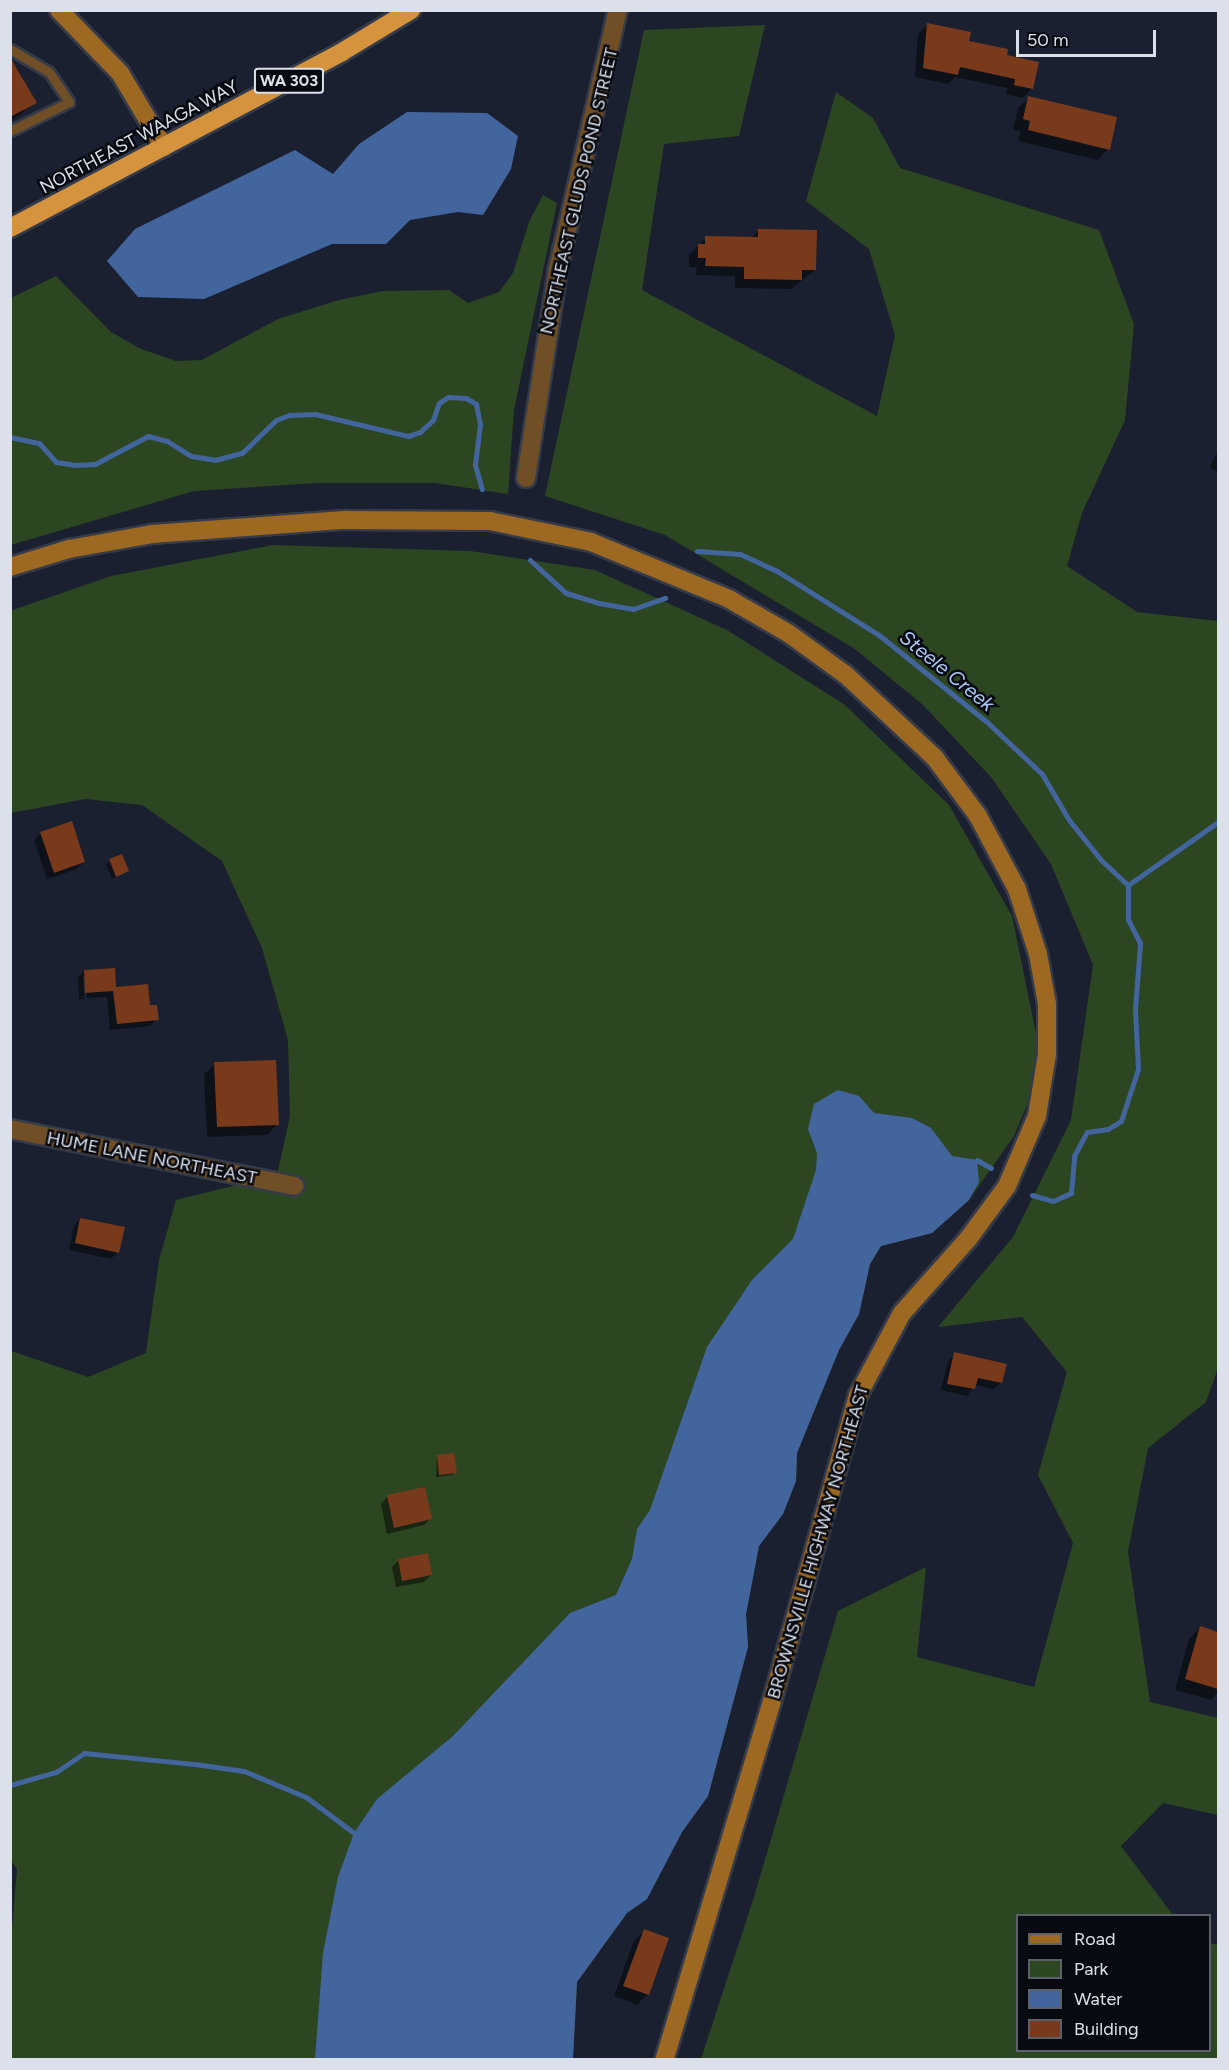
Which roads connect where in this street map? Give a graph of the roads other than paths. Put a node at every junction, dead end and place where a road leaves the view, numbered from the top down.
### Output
1 (59, 10) edge
2 (411, 10) edge
3 (618, 10) edge
4 (13, 54) edge
5 (10, 131) edge
6 (164, 147) junction
7 (10, 228) edge
8 (526, 478) dead end
9 (10, 567) edge
10 (10, 1129) edge
11 (294, 1186) dead end
12 (664, 2060) edge

1 - 6 main road
2 - 6 highway, NORTHEAST WAAGA WAY / WA 303
3 - 8 street, NORTHEAST GLUDS POND STREET
4 - 5 lane
6 - 7 highway, NORTHEAST WAAGA WAY / WA 303
9 - 12 main road, BROWNSVILLE HIGHWAY NORTHEAST
10 - 11 street, HUME LANE NORTHEAST

